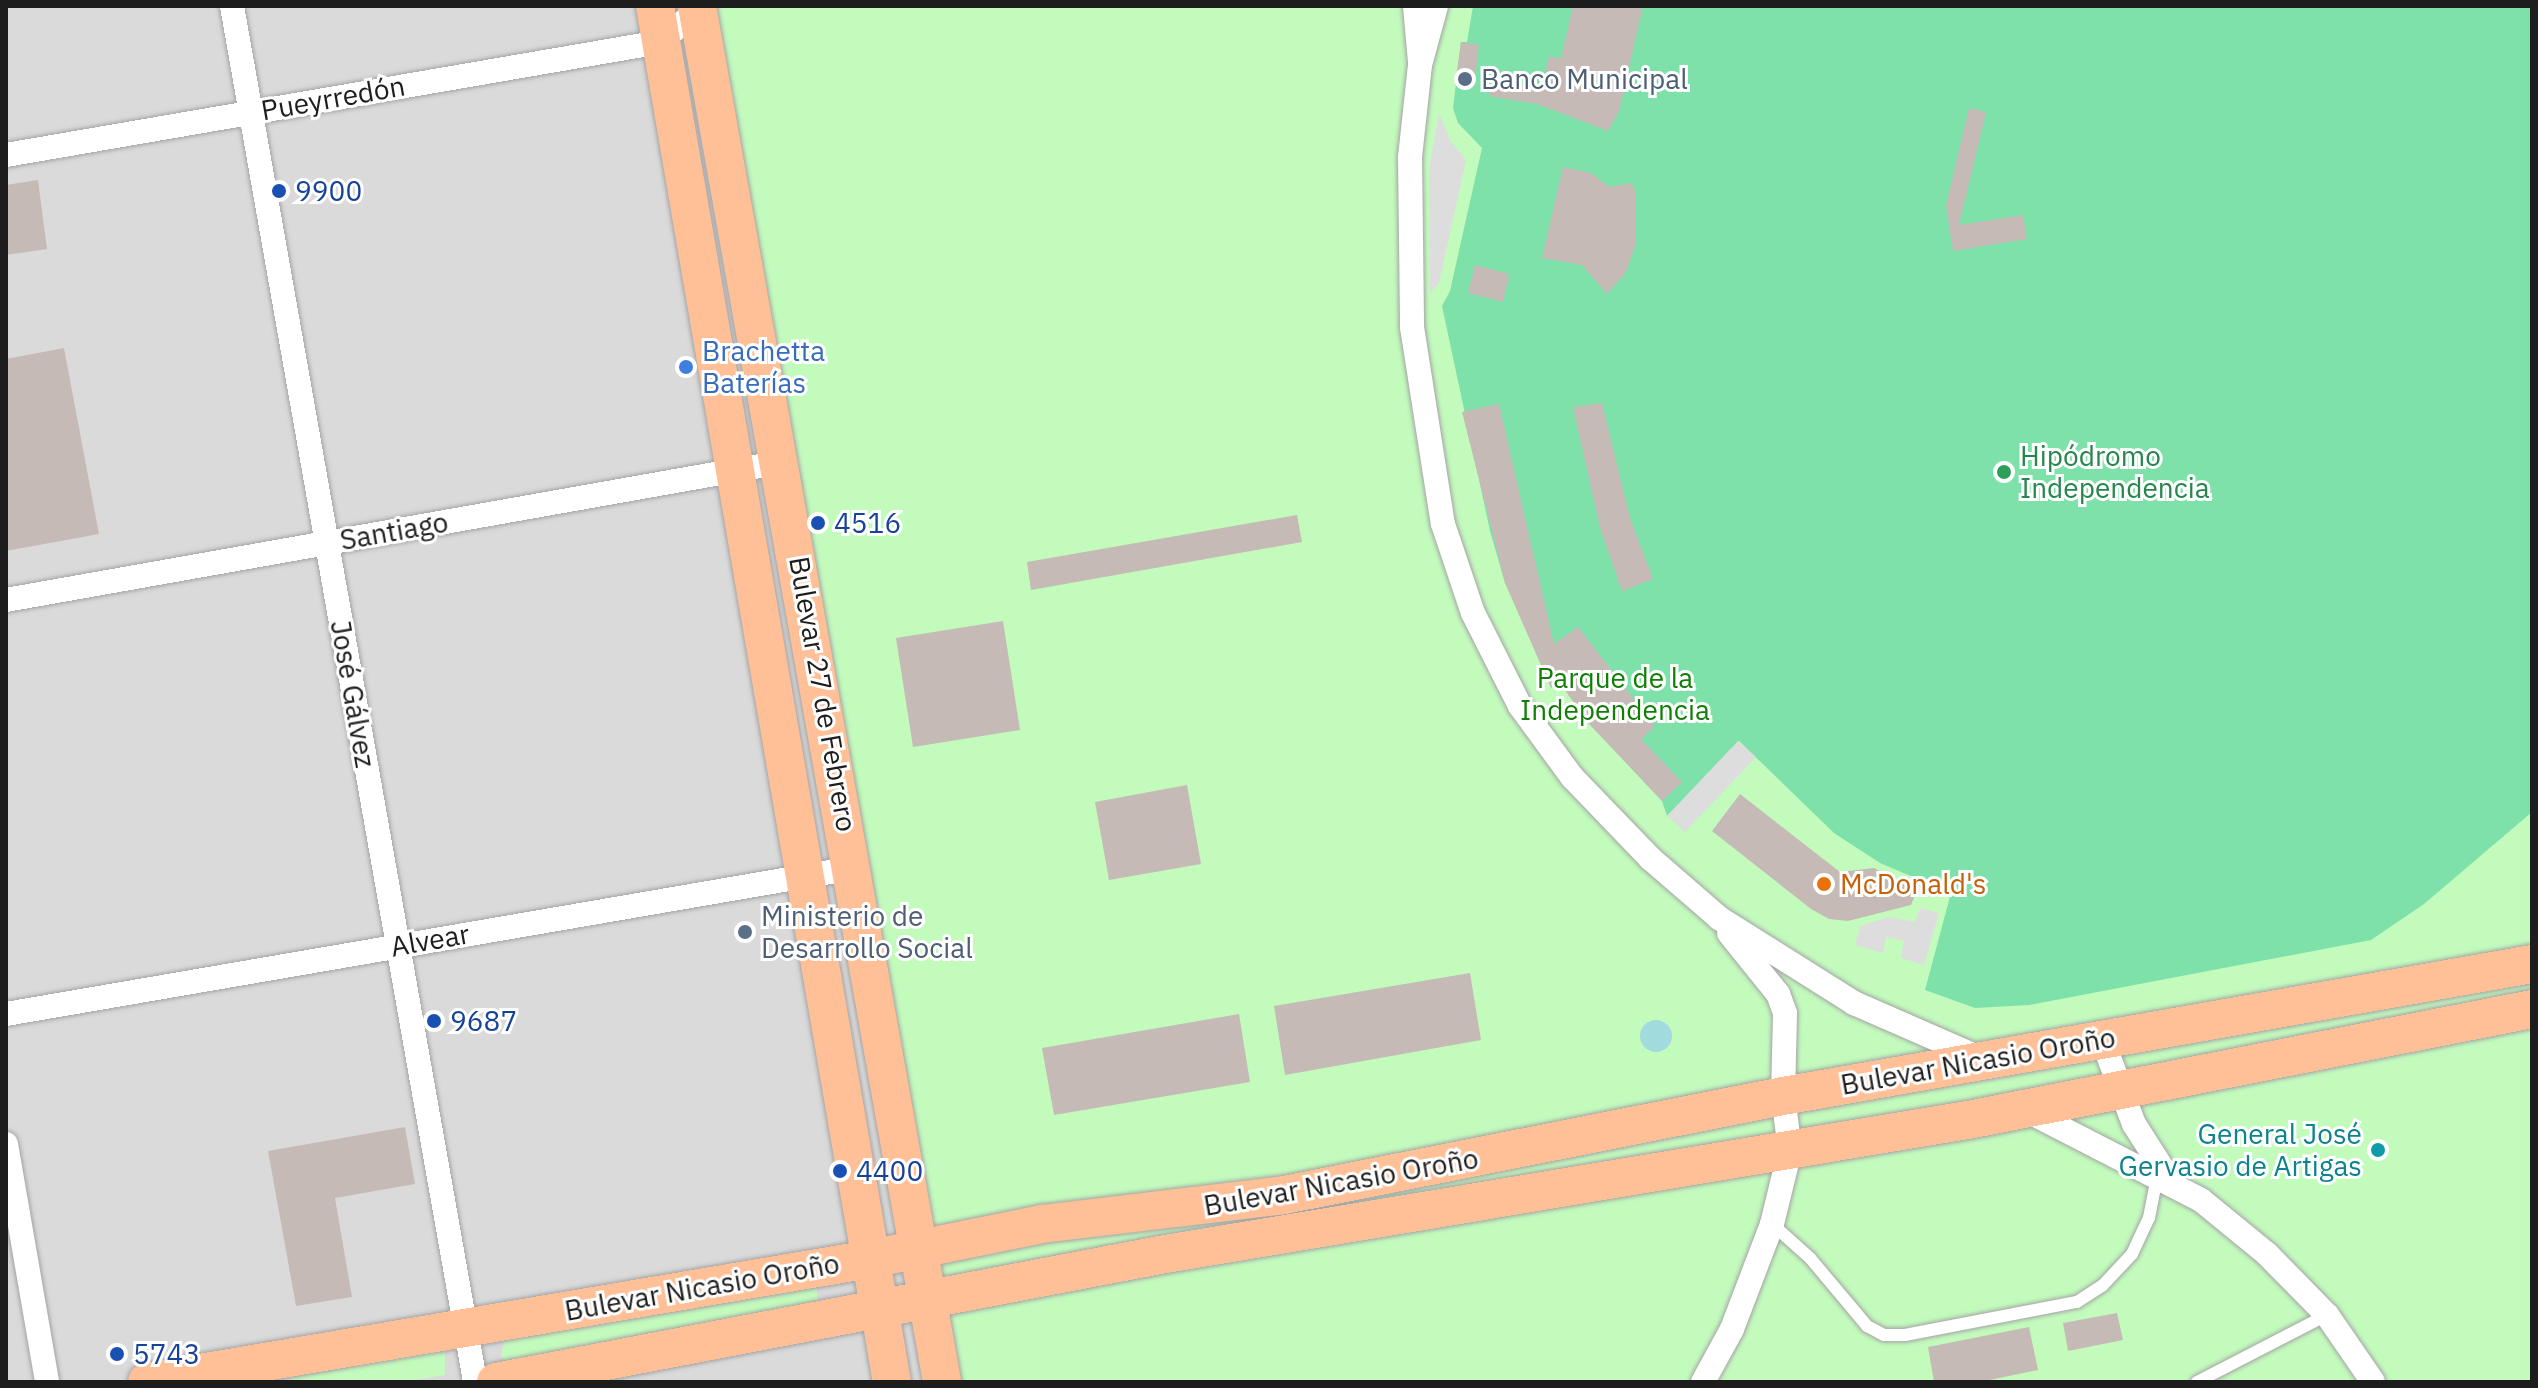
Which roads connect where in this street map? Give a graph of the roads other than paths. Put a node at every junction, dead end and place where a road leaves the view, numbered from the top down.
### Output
1 (232, 6) edge
2 (1415, 6) edge
3 (1436, 6) edge
4 (699, 8) edge
5 (658, 24) edge
6 (1420, 65) junction
7 (250, 112) junction
8 (6, 155) edge
9 (782, 462) junction
10 (735, 471) junction
11 (327, 543) junction
12 (6, 600) edge
13 (853, 868) junction
14 (804, 875) junction
15 (1719, 918) junction
16 (398, 946) junction
17 (2532, 964) edge
18 (2532, 1009) edge
19 (6, 1014) edge
20 (2102, 1039) junction
21 (1986, 1060) junction
22 (2121, 1089) junction
23 (1783, 1096) junction
24 (2024, 1109) junction
25 (6, 1144) edge
26 (1790, 1150) junction
27 (2165, 1181) junction
28 (10, 1192) edge
29 (1772, 1224) junction
30 (919, 1249) junction
31 (870, 1259) junction
32 (928, 1301) junction
33 (878, 1308) junction
34 (2327, 1315) junction
35 (466, 1327) junction
36 (47, 1382) edge
37 (147, 1382) edge
38 (475, 1382) edge
39 (496, 1382) edge
40 (892, 1382) edge
41 (942, 1382) edge
42 (1703, 1382) edge
43 (2197, 1382) edge
44 (2373, 1382) edge

1 - 7 street, José Gálvez
2 - 6 street
3 - 6 street
4 - 5 street
4 - 9 main road, Bulevar 27 de Febrero
5 - 7 street, Pueyrredón
5 - 10 main road, Bulevar 27 de Febrero
6 - 15 street
7 - 8 street, Pueyrredón
7 - 11 street, José Gálvez
9 - 10 street, Santiago
9 - 13 main road, Bulevar 27 de Febrero
10 - 11 street, Santiago
10 - 14 main road, Bulevar 27 de Febrero
11 - 12 street, Santiago
11 - 16 street, José Gálvez
13 - 14 street, Alvear
13 - 30 main road, Bulevar 27 de Febrero
14 - 16 street, Alvear
14 - 31 main road, Bulevar 27 de Febrero
15 - 21 street
15 - 23 street
16 - 19 street, Alvear
16 - 35 street, José Gálvez
17 - 20 main road, Bulevar Nicasio Oroño
18 - 22 main road, Bulevar Nicasio Oroño
20 - 21 main road, Bulevar Nicasio Oroño
20 - 22 street
21 - 23 main road, Bulevar Nicasio Oroño
22 - 24 main road, Bulevar Nicasio Oroño
22 - 27 street
23 - 26 street
23 - 30 main road, Bulevar Nicasio Oroño
24 - 26 main road, Bulevar Nicasio Oroño
24 - 27 street
25 - 28 street
26 - 29 street
26 - 32 main road, Bulevar Nicasio Oroño
27 - 29 lane
27 - 34 street
28 - 36 street
29 - 42 street
30 - 31 main road, Bulevar Nicasio Oroño
30 - 32 main road, Bulevar 27 de Febrero
31 - 33 main road, Bulevar 27 de Febrero
31 - 35 main road, Bulevar Nicasio Oroño
32 - 33 main road, Bulevar Nicasio Oroño
32 - 41 main road, Bulevar 27 de Febrero
33 - 39 main road, Bulevar Nicasio Oroño
33 - 40 main road, Bulevar 27 de Febrero
34 - 43 lane
34 - 44 street
35 - 37 main road, Bulevar Nicasio Oroño
35 - 38 street, José Gálvez

